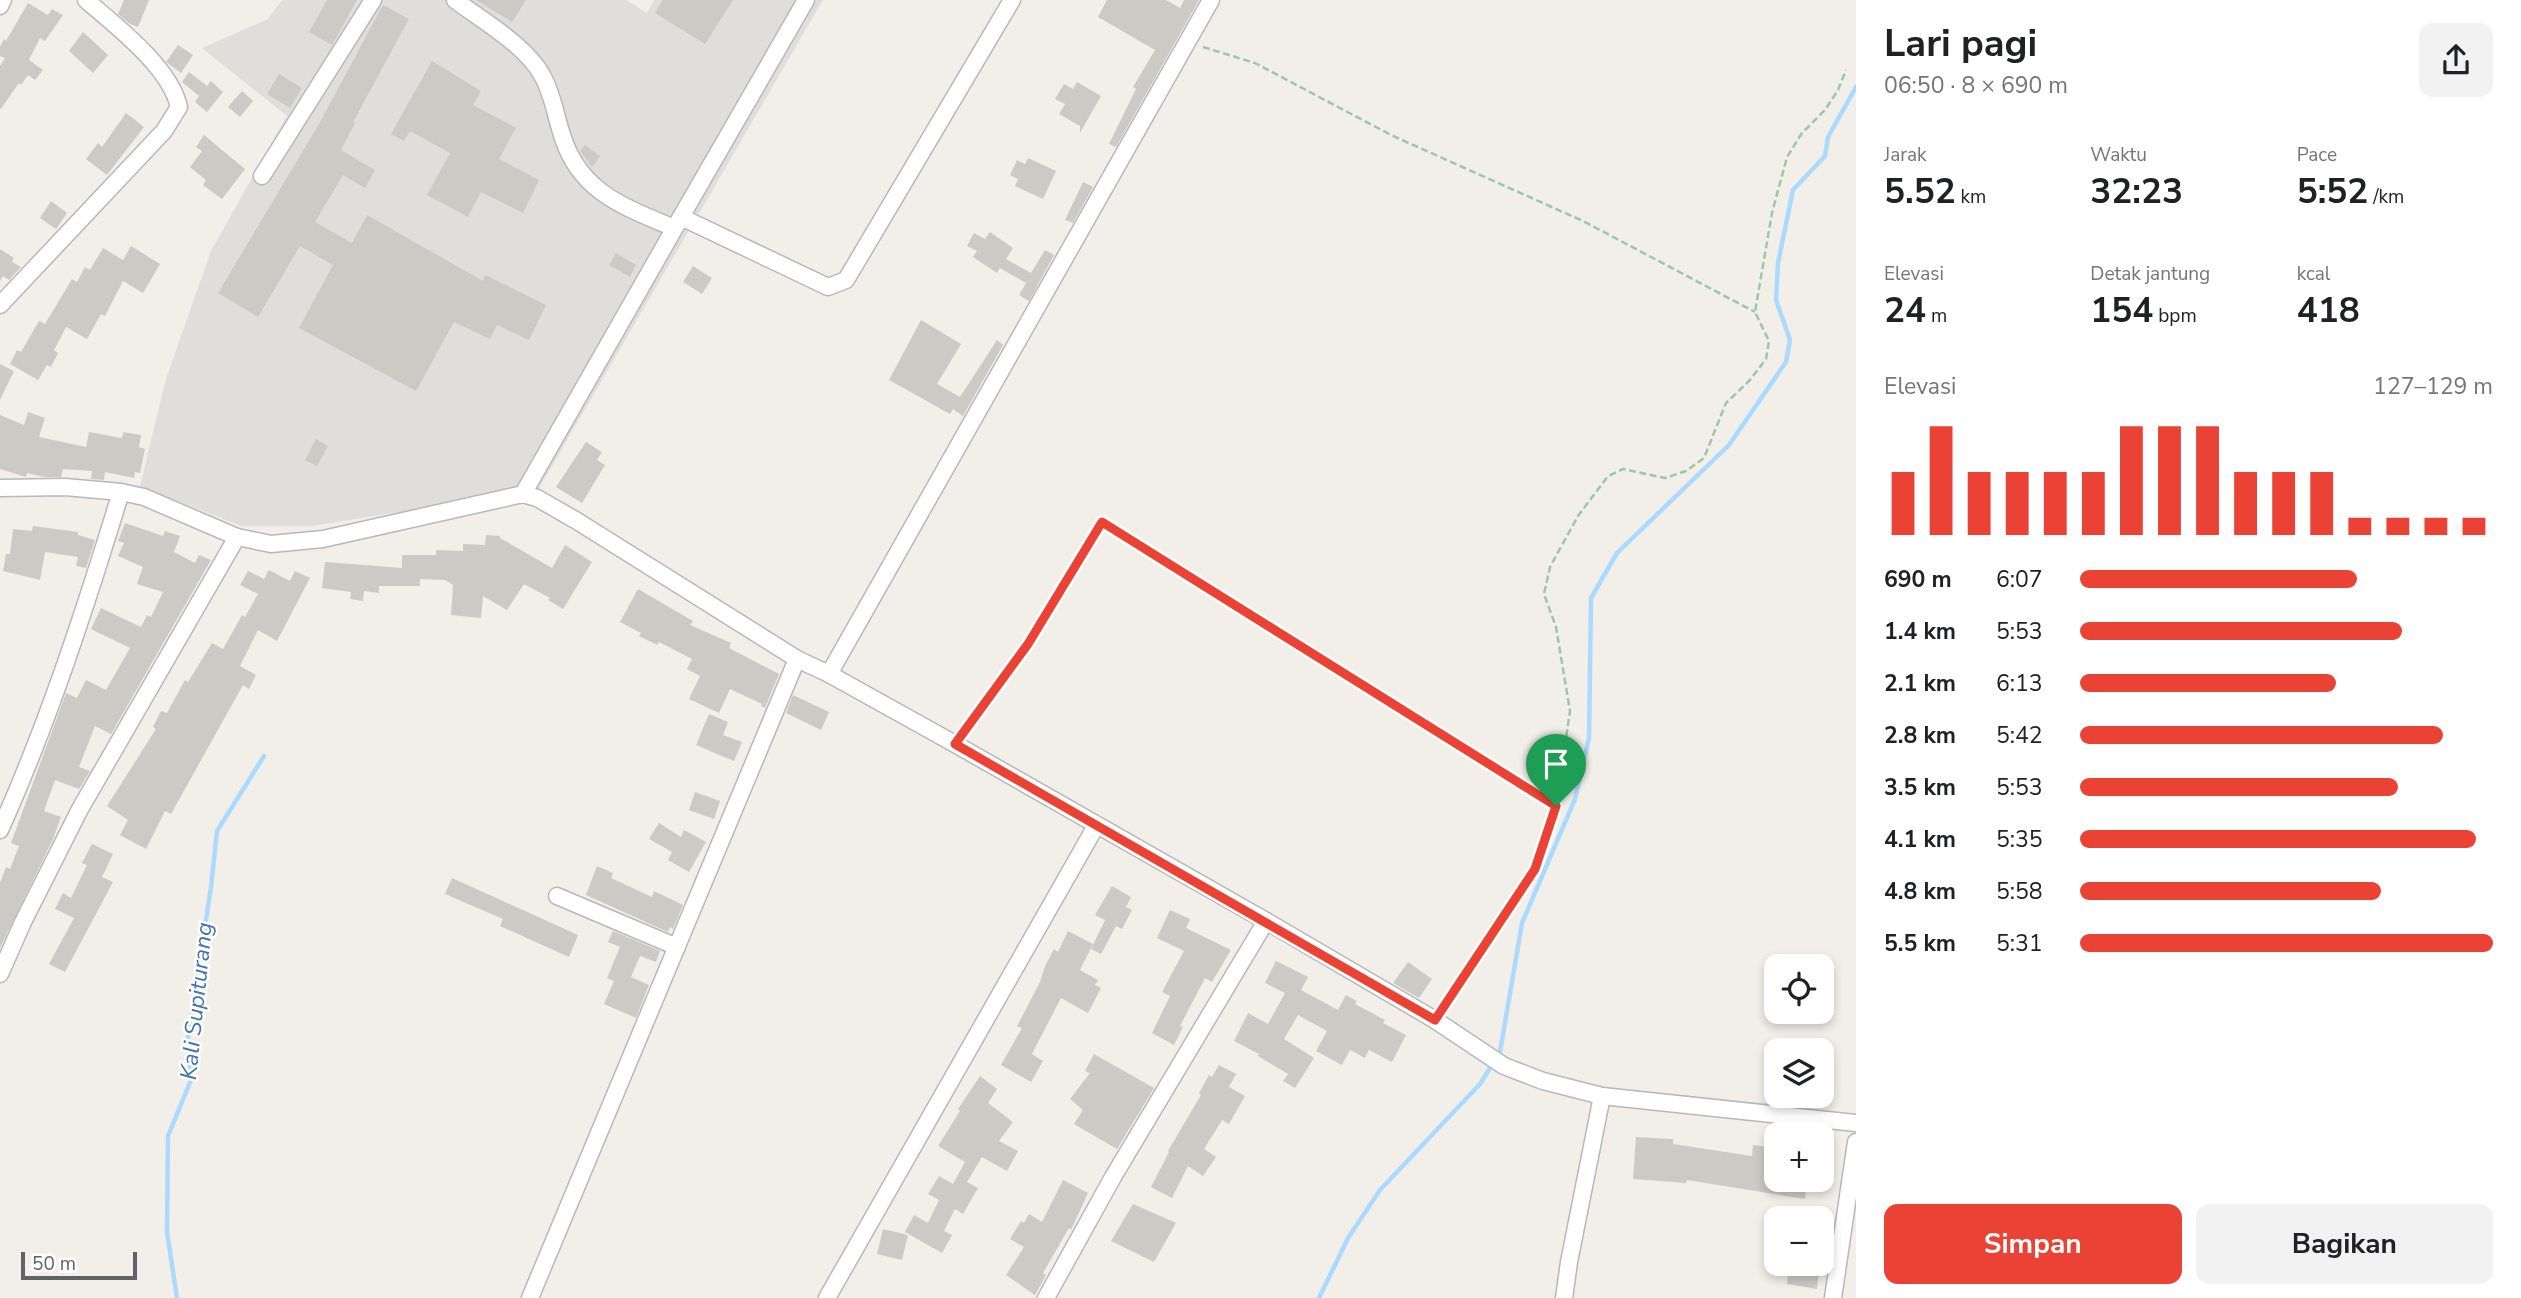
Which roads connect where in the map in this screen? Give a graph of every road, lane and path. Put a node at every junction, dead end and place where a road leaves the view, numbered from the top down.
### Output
1 (3, 0) edge
2 (86, 0) edge
3 (373, 0) edge
4 (455, 0) edge
5 (806, 0) edge
6 (1012, 0) edge
7 (1210, 0) edge
8 (0, 6) edge
9 (1187, 41) junction
10 (1846, 70) dead end
11 (262, 176) dead end
12 (678, 222) junction
13 (0, 305) edge
14 (1755, 312) junction
15 (0, 488) edge
16 (121, 492) junction
17 (523, 494) junction
18 (237, 537) junction
19 (797, 659) junction
20 (829, 674) junction
21 (955, 744) junction
22 (1556, 806) junction
23 (1096, 825) junction
24 (0, 830) edge
25 (557, 896) dead end
26 (1266, 921) junction
27 (677, 947) junction
28 (0, 974) edge
29 (1435, 1020) junction
30 (1602, 1096) junction
31 (1856, 1123) edge
32 (1856, 1142) edge
33 (530, 1298) edge
34 (827, 1298) edge
35 (1046, 1298) edge
36 (1564, 1298) edge
37 (1833, 1298) edge

1 - 8 street
2 - 13 street
3 - 11 street
4 - 12 street
5 - 12 street
6 - 12 street
7 - 9 street
9 - 14 path
9 - 20 street
10 - 14 path
12 - 17 street
14 - 22 path
15 - 16 street
16 - 18 street
16 - 24 street
17 - 18 street
17 - 19 street
18 - 28 street
19 - 20 street
19 - 27 street
20 - 21 street
21 - 22 path
21 - 23 street
22 - 29 path
23 - 26 street
23 - 34 street
25 - 27 street
26 - 29 street
26 - 35 street
27 - 33 street
29 - 30 street
30 - 31 street
30 - 36 street
32 - 37 street

